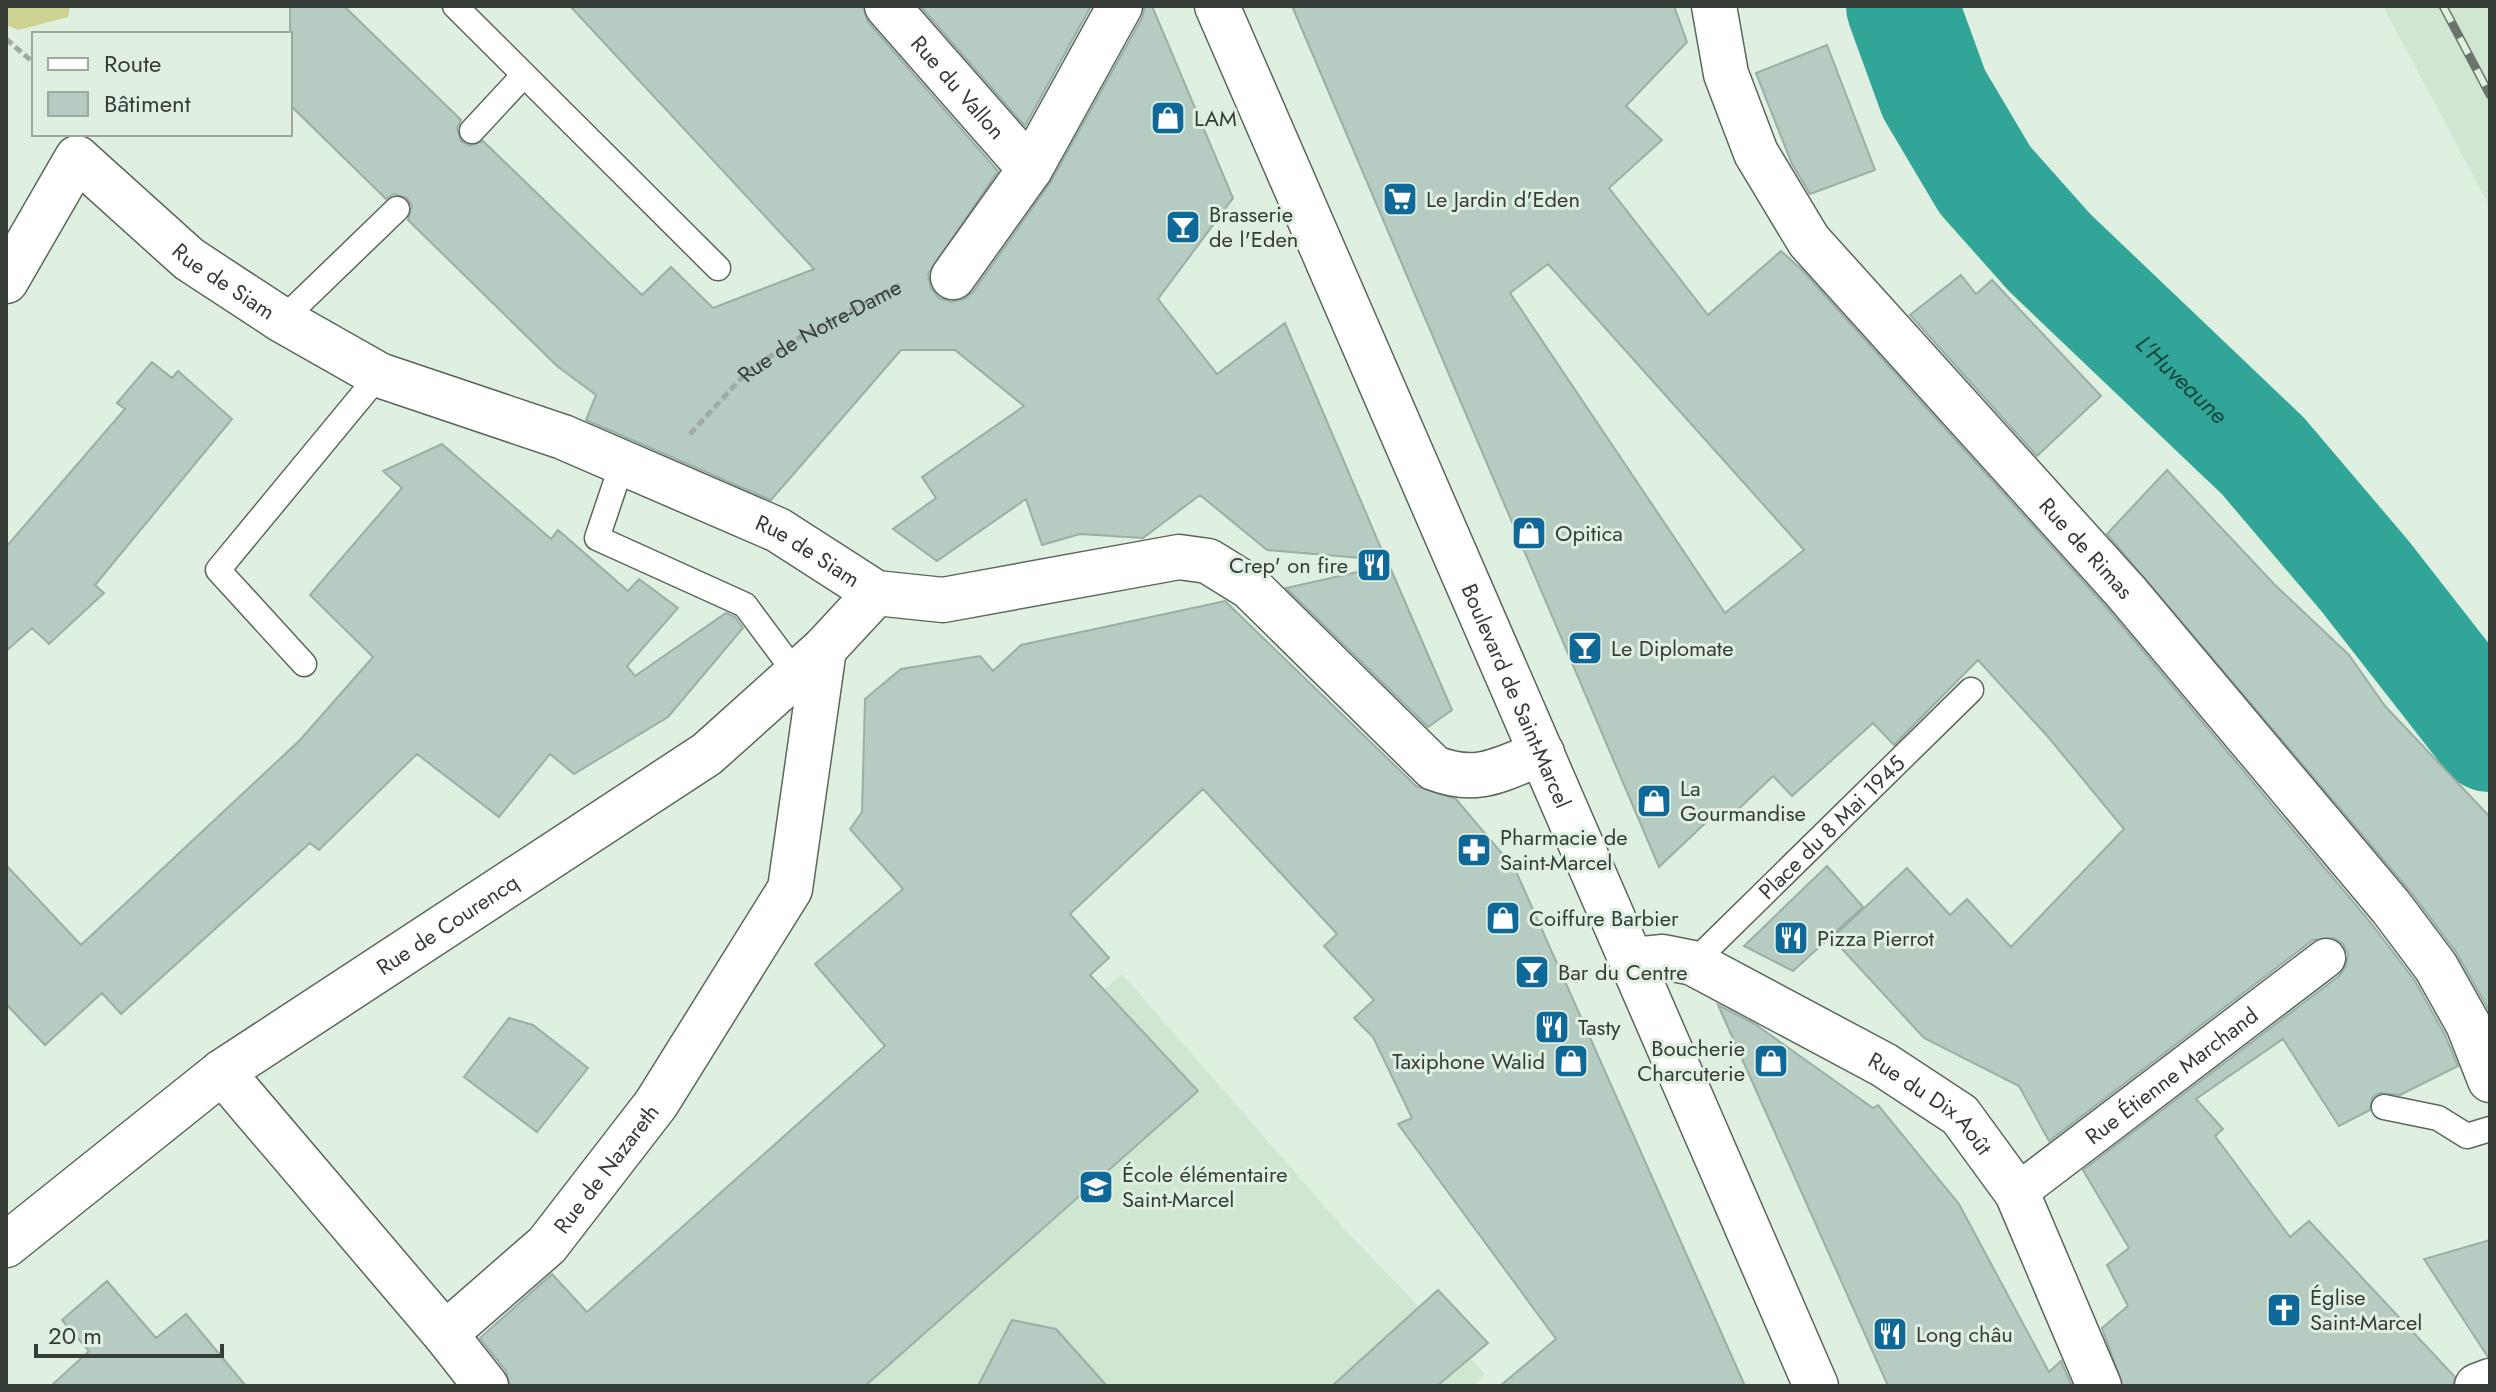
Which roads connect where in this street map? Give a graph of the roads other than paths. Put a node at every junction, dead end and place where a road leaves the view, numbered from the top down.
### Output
1 (455, 6) edge
2 (887, 6) edge
3 (1120, 6) edge
4 (1217, 6) edge
5 (1714, 6) edge
6 (523, 76) junction
7 (472, 131) dead end
8 (1030, 169) junction
9 (397, 209) dead end
10 (718, 268) dead end
11 (953, 277) road end
12 (6, 281) edge
13 (282, 320) junction
14 (379, 375) junction
15 (637, 470) junction
16 (876, 593) junction
17 (810, 662) junction
18 (304, 664) dead end
19 (1971, 690) dead end
20 (1542, 753) junction
21 (2326, 958) dead end
22 (1633, 960) junction
23 (1693, 963) junction
24 (222, 1072) junction
25 (2490, 1080) edge
26 (2384, 1107) dead end
27 (2490, 1129) edge
28 (2017, 1193) junction
29 (6, 1245) edge
30 (445, 1334) junction
31 (2490, 1381) edge
32 (486, 1386) edge
33 (1816, 1386) edge
34 (2099, 1386) edge
35 (2477, 1386) edge

1 - 6 lane
2 - 8 street, Rue du Vallon
3 - 8 street
4 - 20 street, Boulevard de Saint-Marcel
5 - 25 street, Rue de Rimas
6 - 7 lane
6 - 10 lane
8 - 11 street
9 - 13 lane
12 - 13 street, Rue de Siam
13 - 14 street, Rue de Siam
14 - 15 street, Rue de Siam
14 - 18 lane
15 - 16 street, Rue de Siam
15 - 17 lane
16 - 17 street, Rue de Courencq
16 - 20 street, Rue de Siam
17 - 24 street, Rue de Courencq
17 - 30 street, Rue de Nazareth
19 - 23 lane, Place du 8 Mai 1945
20 - 22 street, Boulevard de Saint-Marcel
21 - 28 street, Rue Étienne Marchand
22 - 23 street, Rue du Dix Août
22 - 33 street, Boulevard de Saint-Marcel
23 - 28 street, Rue du Dix Août
24 - 29 street, Rue de Courencq
24 - 30 street
26 - 27 lane
28 - 34 street, Rue du Dix Août
30 - 32 street
31 - 35 street

